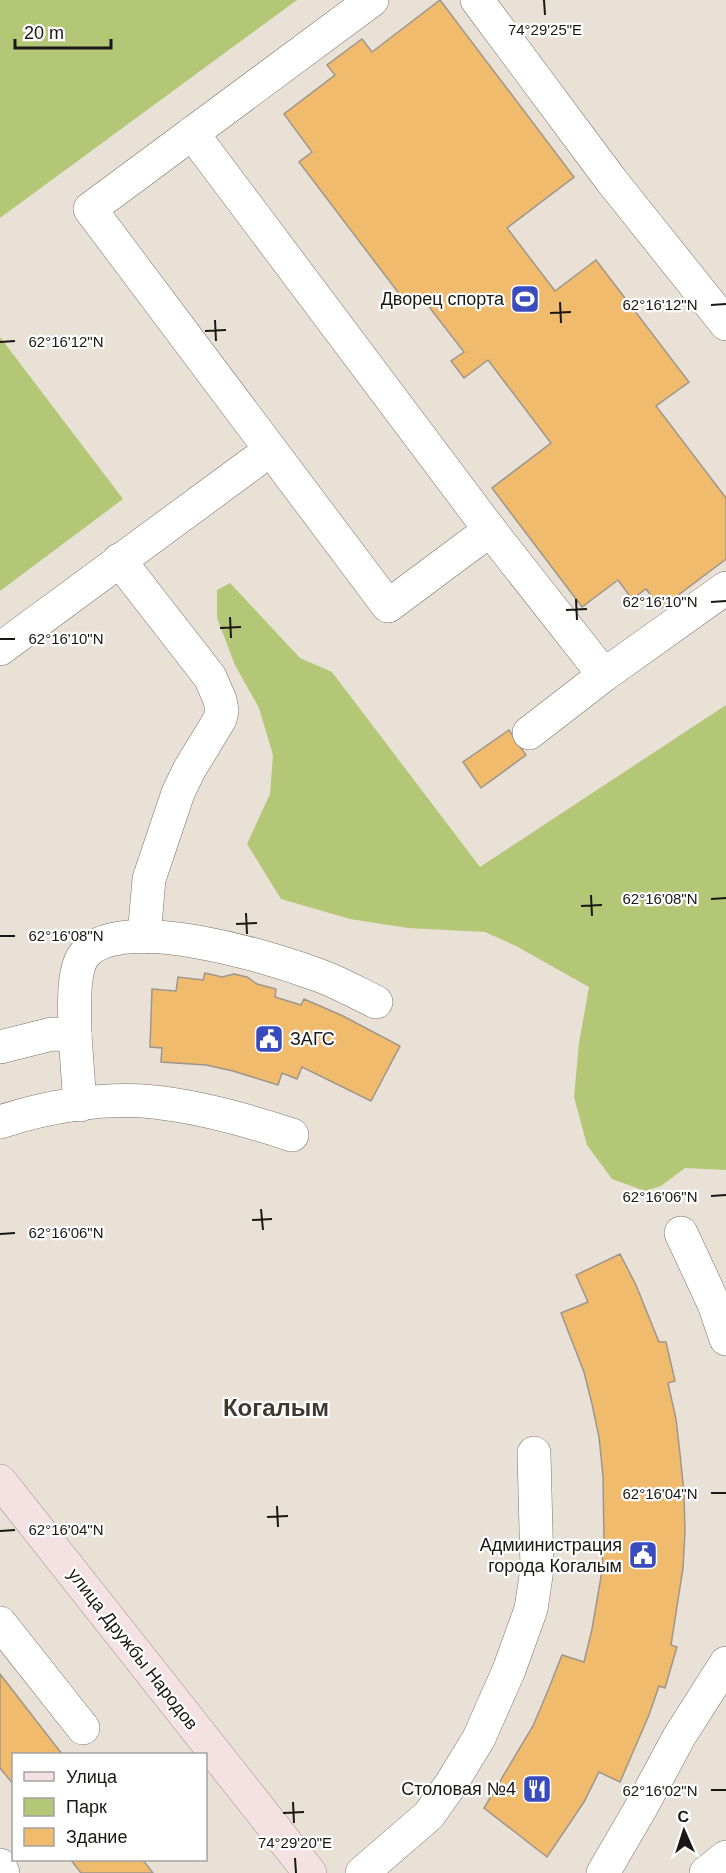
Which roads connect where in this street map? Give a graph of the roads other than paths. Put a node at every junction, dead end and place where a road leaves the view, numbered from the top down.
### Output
1 (372, 0) edge
2 (477, 0) edge
3 (192, 133) junction
4 (726, 324) edge
5 (254, 462) dead end
6 (490, 531) junction
7 (119, 560) junction
8 (726, 588) edge
9 (0, 649) edge
10 (604, 675) junction
11 (529, 733) dead end
12 (144, 937) junction
13 (376, 1002) dead end
14 (75, 1035) junction
15 (0, 1047) edge
16 (80, 1105) junction
17 (0, 1122) edge
18 (292, 1135) dead end
19 (681, 1233) dead end
20 (726, 1339) edge
21 (534, 1453) dead end
22 (0, 1481) edge
23 (0, 1623) edge
24 (726, 1663) edge
25 (82, 1728) dead end
26 (726, 1857) edge
27 (0, 1865) edge
28 (3, 1873) edge
29 (310, 1873) edge
30 (362, 1873) edge
31 (603, 1873) edge
32 (706, 1873) edge

1 - 3 lane
2 - 4 lane
3 - 6 lane
3 - 6 lane
5 - 7 lane
6 - 10 lane
7 - 9 lane
7 - 12 lane
8 - 10 lane
10 - 11 lane
12 - 13 lane
12 - 14 lane
14 - 15 lane
14 - 16 lane
16 - 17 lane
16 - 18 lane
19 - 20 lane
21 - 30 lane
22 - 29 main road, улица Дружбы Народов
23 - 25 lane
24 - 31 lane
26 - 32 lane
27 - 28 lane

